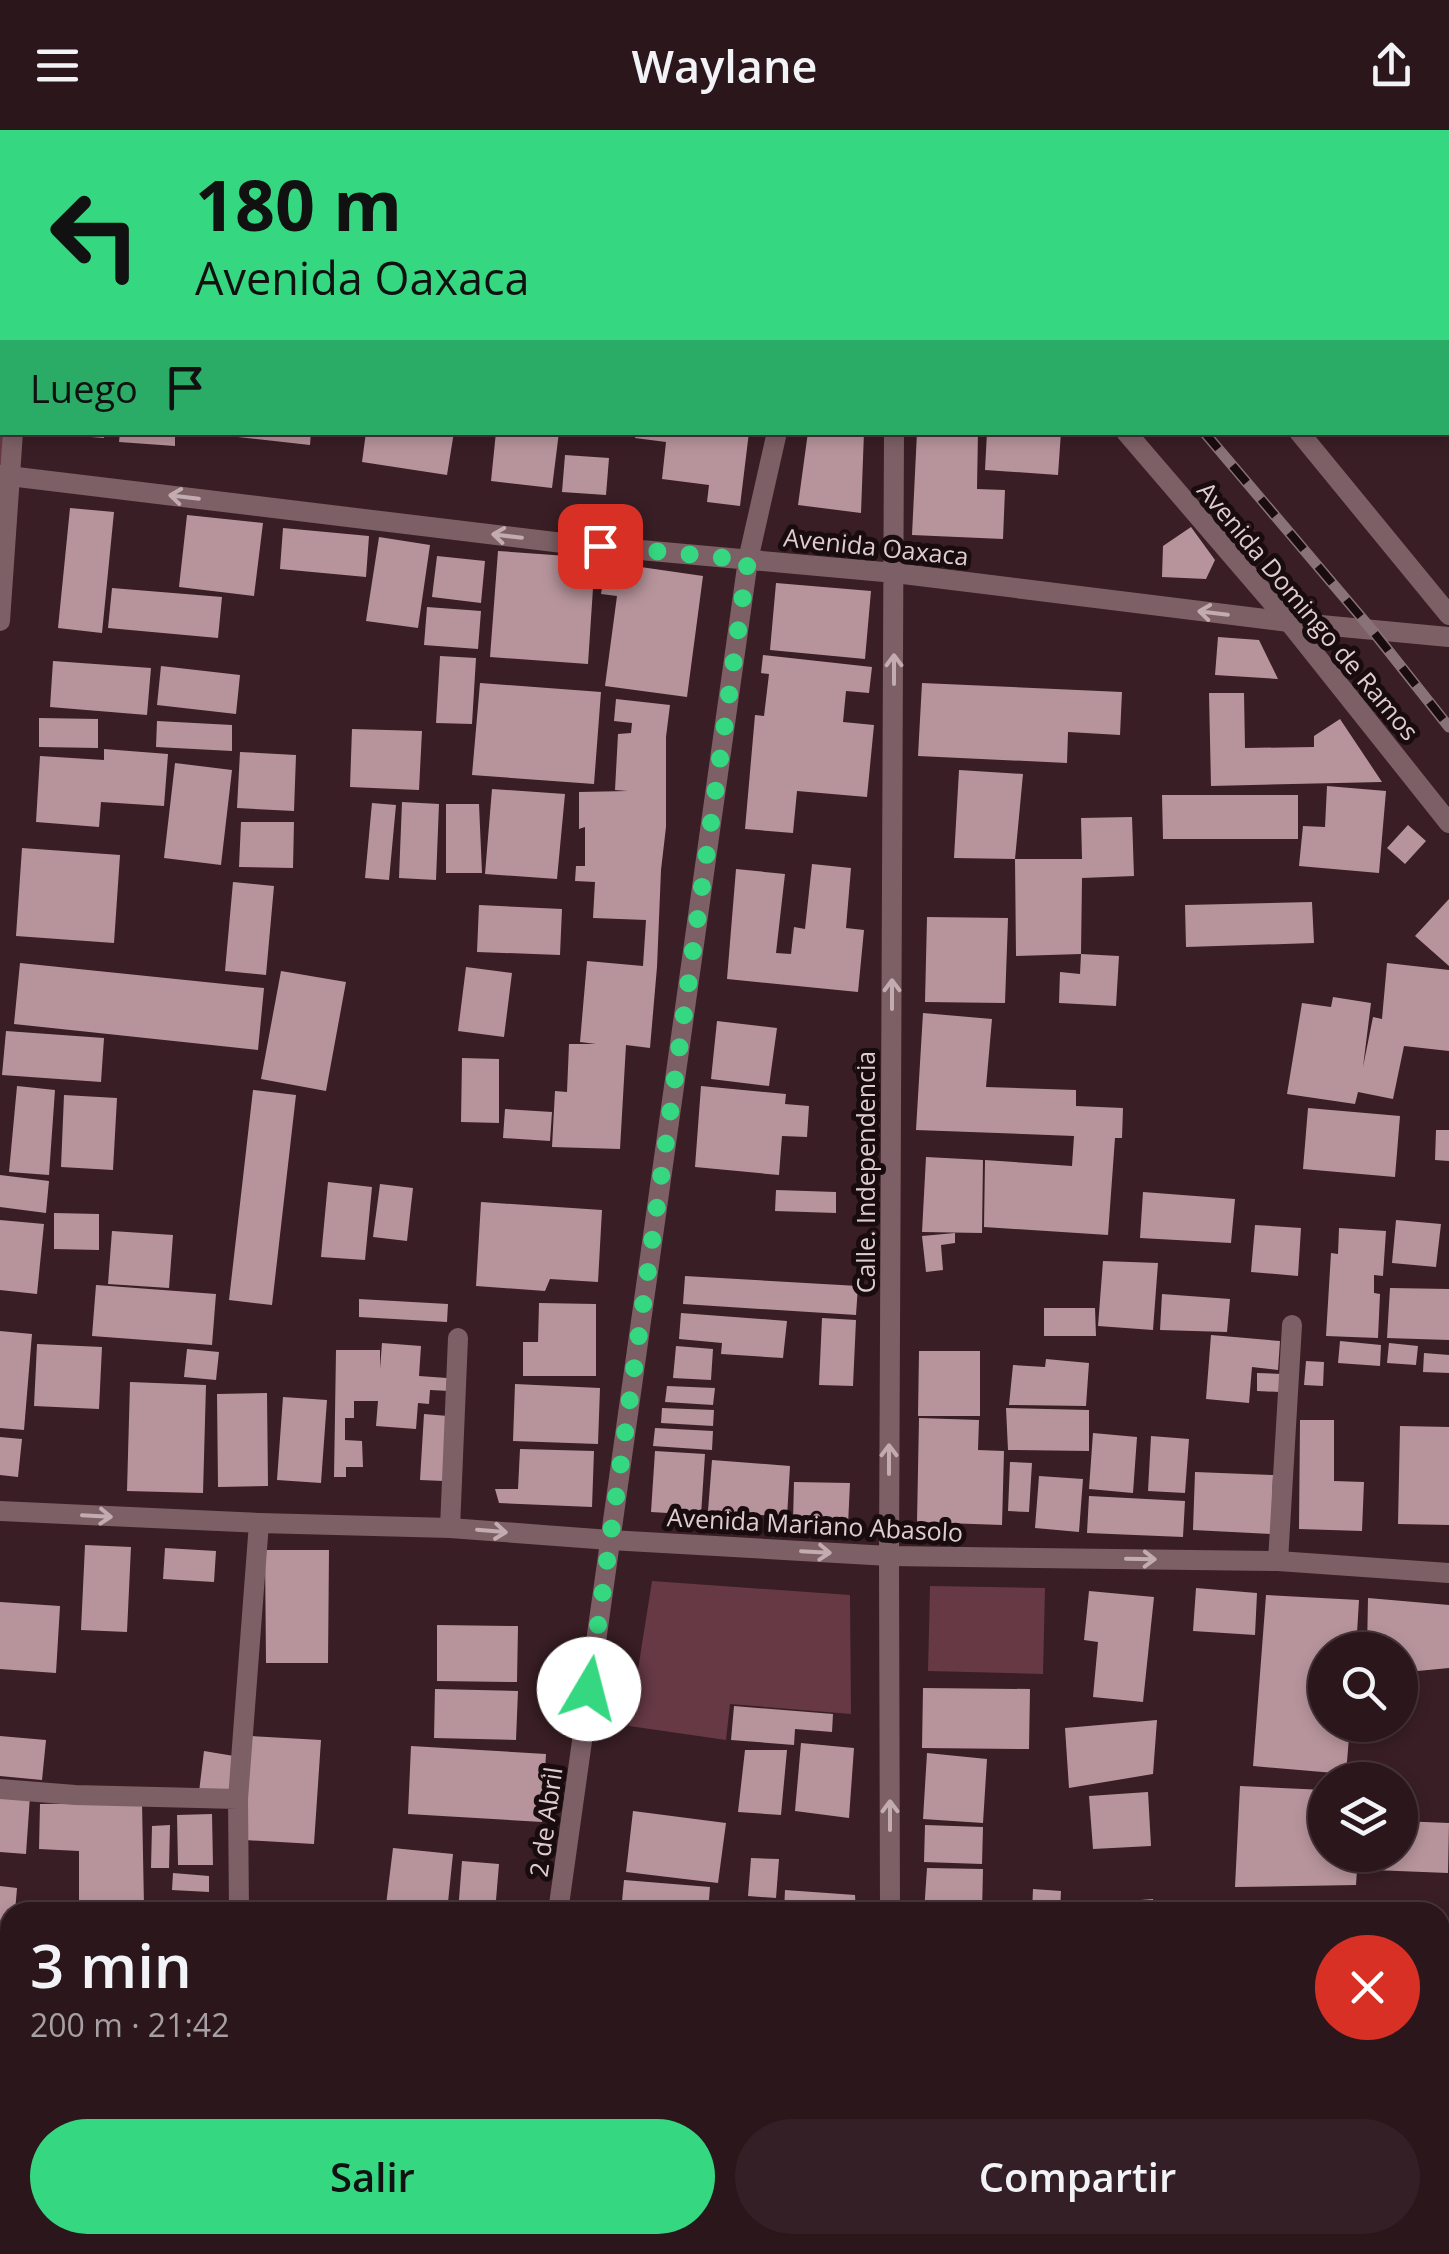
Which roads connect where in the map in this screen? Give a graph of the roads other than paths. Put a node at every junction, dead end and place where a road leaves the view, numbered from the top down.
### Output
1 (12, 435) edge
2 (776, 435) edge
3 (894, 435) edge
4 (1129, 435) edge
5 (1301, 435) edge
6 (5, 476) edge
7 (748, 560) junction
8 (895, 573) junction
9 (1449, 615) edge
10 (0, 621) edge
11 (1289, 622) junction
12 (1449, 637) edge
13 (1449, 824) edge
14 (1292, 1325) dead end
15 (458, 1338) dead end
16 (0, 1511) edge
17 (259, 1524) junction
18 (450, 1528) junction
19 (610, 1540) junction
20 (889, 1556) junction
21 (1278, 1561) junction
22 (1449, 1573) edge
23 (0, 1789) edge
24 (238, 1799) junction
25 (238, 1902) edge
26 (559, 1902) edge
27 (890, 1902) edge

1 - 6 street
2 - 7 street, 2 de Abril
3 - 8 street, Calle. Independencia
4 - 11 street, Avenida Domingo de Ramos
5 - 9 street
7 -> 6 street, Avenida Oaxaca
6 - 10 street
7 - 8 street, Avenida Oaxaca
7 - 19 street, 2 de Abril
11 -> 8 street, Avenida Oaxaca
20 -> 8 street, Calle. Independencia
11 - 12 street, Avenida Oaxaca
11 - 13 street, Avenida Domingo de Ramos
14 - 21 street
15 - 18 street
16 -> 17 street, Avenida Mariano Abasolo
17 - 18 street, Avenida Mariano Abasolo
17 - 24 street
18 -> 19 street, Avenida Mariano Abasolo
19 -> 20 street, Avenida Mariano Abasolo
19 - 26 street, 2 de Abril
20 -> 21 street, Avenida Mariano Abasolo
27 -> 20 street, Calle. Independencia
21 - 22 street, Avenida Mariano Abasolo
23 - 24 street
24 - 25 street

